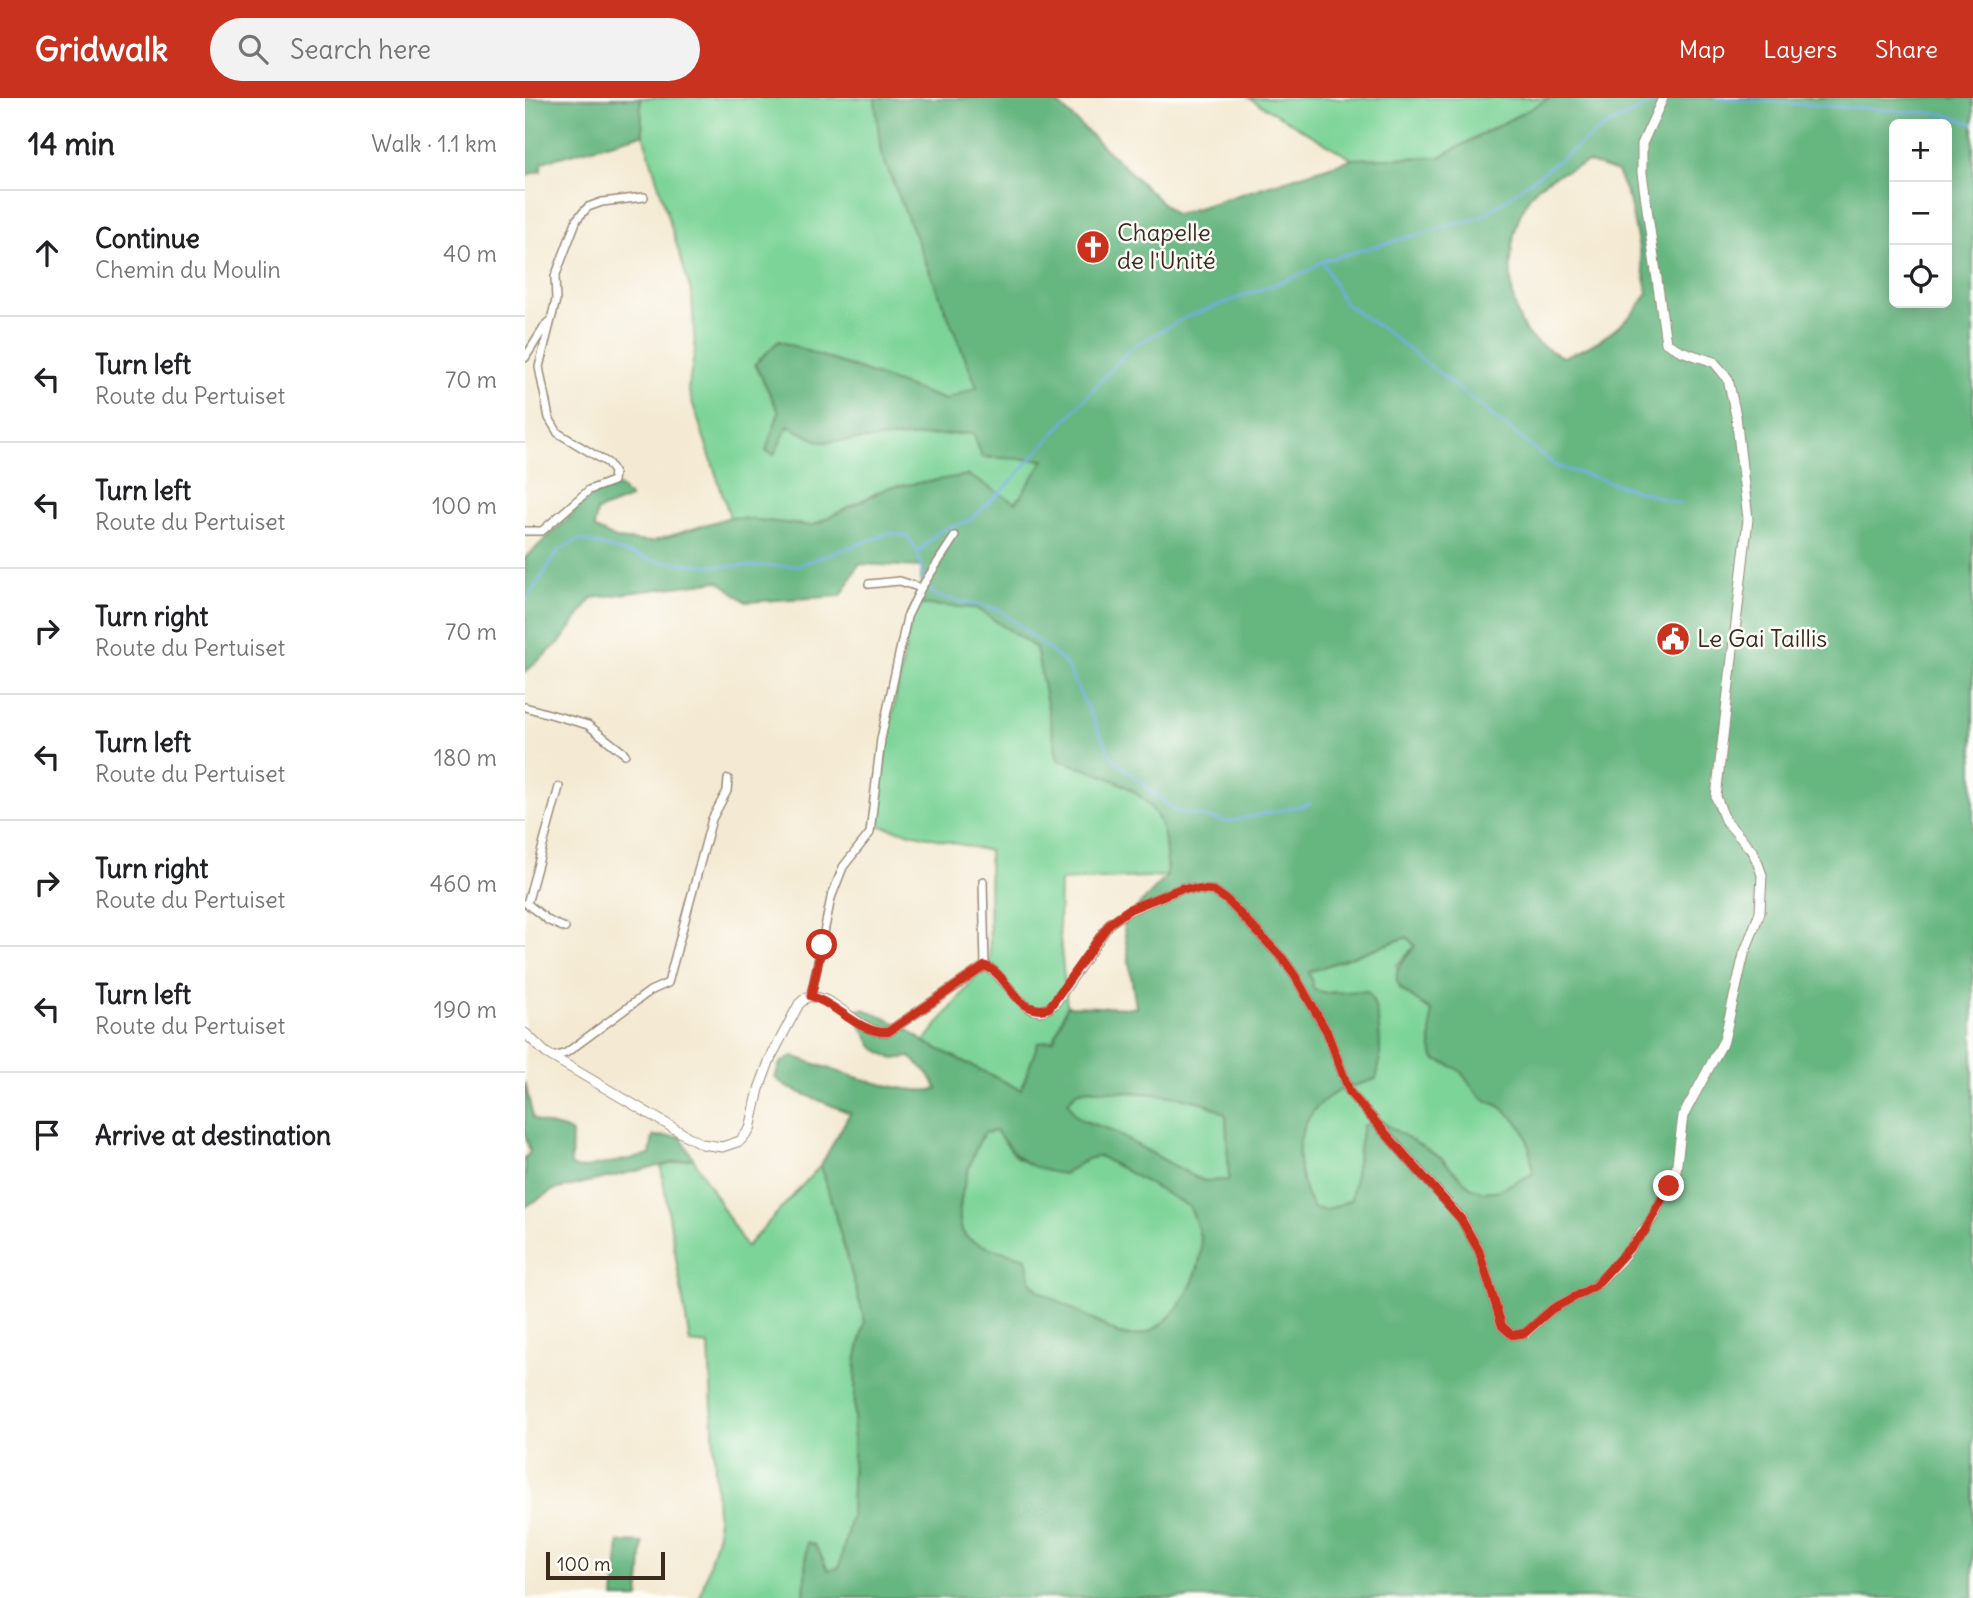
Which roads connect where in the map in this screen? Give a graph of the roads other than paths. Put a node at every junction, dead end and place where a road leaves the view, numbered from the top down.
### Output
1 (1663, 98) edge
2 (644, 197) dead end
3 (551, 317) junction
4 (525, 358) edge
5 (525, 531) edge
6 (955, 536) dead end
7 (869, 583) dead end
8 (923, 585) junction
9 (525, 707) edge
10 (625, 754) dead end
11 (728, 779) dead end
12 (559, 787) dead end
13 (983, 881) dead end
14 (526, 903) edge
15 (565, 928) dead end
16 (985, 966) junction
17 (807, 997) junction
18 (525, 1032) edge
19 (553, 1057) junction

1 - 16 street
2 - 3 street
3 - 4 street
3 - 5 street
6 - 8 street
7 - 8 street
8 - 17 street
9 - 10 street
11 - 19 street
12 - 14 street
13 - 16 street
14 - 15 street
16 - 17 street
17 - 19 street
18 - 19 street

